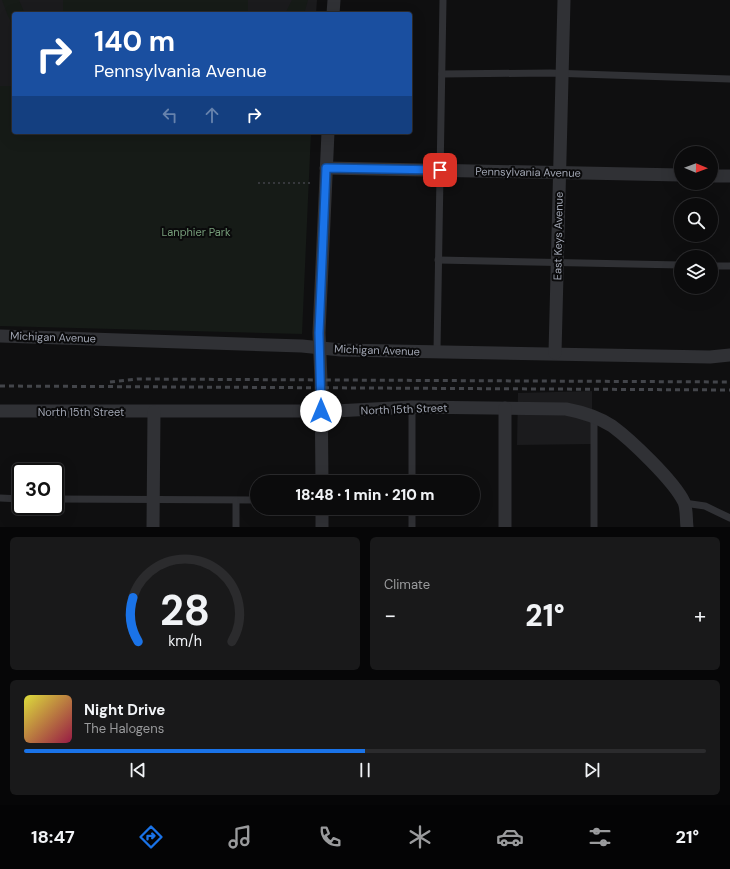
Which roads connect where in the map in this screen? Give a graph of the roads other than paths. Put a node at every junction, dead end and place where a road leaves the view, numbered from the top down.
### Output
1 (334, 0) edge
2 (443, 0) edge
3 (564, 0) edge
4 (333, 12) edge
5 (442, 74) junction
6 (562, 74) junction
7 (730, 79) edge
8 (328, 134) edge
9 (326, 168) junction
10 (440, 170) junction
11 (559, 173) junction
12 (674, 175) edge
13 (718, 176) edge
14 (730, 176) edge
15 (438, 260) junction
16 (557, 263) junction
17 (674, 265) edge
18 (718, 266) edge
19 (730, 266) edge
20 (0, 336) edge
21 (319, 347) junction
22 (437, 351) junction
23 (555, 353) junction
24 (730, 355) edge
25 (412, 407) junction
26 (505, 408) junction
27 (0, 411) edge
28 (321, 411) junction
29 (154, 412) junction
30 (594, 417) junction
31 (322, 475) edge
32 (412, 475) edge
33 (0, 498) edge
34 (12, 498) edge
35 (64, 499) edge
36 (153, 499) junction
37 (236, 500) junction
38 (250, 500) edge
39 (684, 503) junction
40 (322, 515) edge
41 (412, 515) edge
42 (730, 518) edge
43 (153, 527) edge
44 (236, 527) edge
45 (322, 527) edge
46 (412, 527) edge
47 (505, 527) edge
48 (594, 527) edge
49 (687, 527) edge

1 - 4 street
2 - 5 lane
3 - 6 street, East Keys Avenue
5 - 6 lane
5 - 10 lane
6 - 7 lane
6 - 11 street, East Keys Avenue
8 - 9 street
9 - 10 street, Pennsylvania Avenue
9 - 21 street
10 - 11 street, Pennsylvania Avenue
10 - 15 lane
11 - 12 street, Pennsylvania Avenue
11 - 16 street, East Keys Avenue
13 - 14 street
15 - 16 lane
15 - 22 lane
16 - 17 lane
16 - 23 street, East Keys Avenue
18 - 19 lane
20 - 21 street, Michigan Avenue
21 - 22 street, Michigan Avenue
21 - 28 street
22 - 23 street, Michigan Avenue
23 - 24 street, Michigan Avenue
25 - 26 street, North 15th Street
25 - 28 street, North 15th Street
25 - 32 lane
26 - 30 street, North 15th Street
26 - 47 street
27 - 29 street, North 15th Street
28 - 29 street, North 15th Street
28 - 31 street
29 - 36 street
30 - 39 street, North 15th Street
30 - 48 lane
33 - 34 lane
35 - 36 lane
36 - 37 lane
36 - 43 street
37 - 38 lane
37 - 44 lane
39 - 42 lane
39 - 49 street
40 - 45 street
41 - 46 lane

